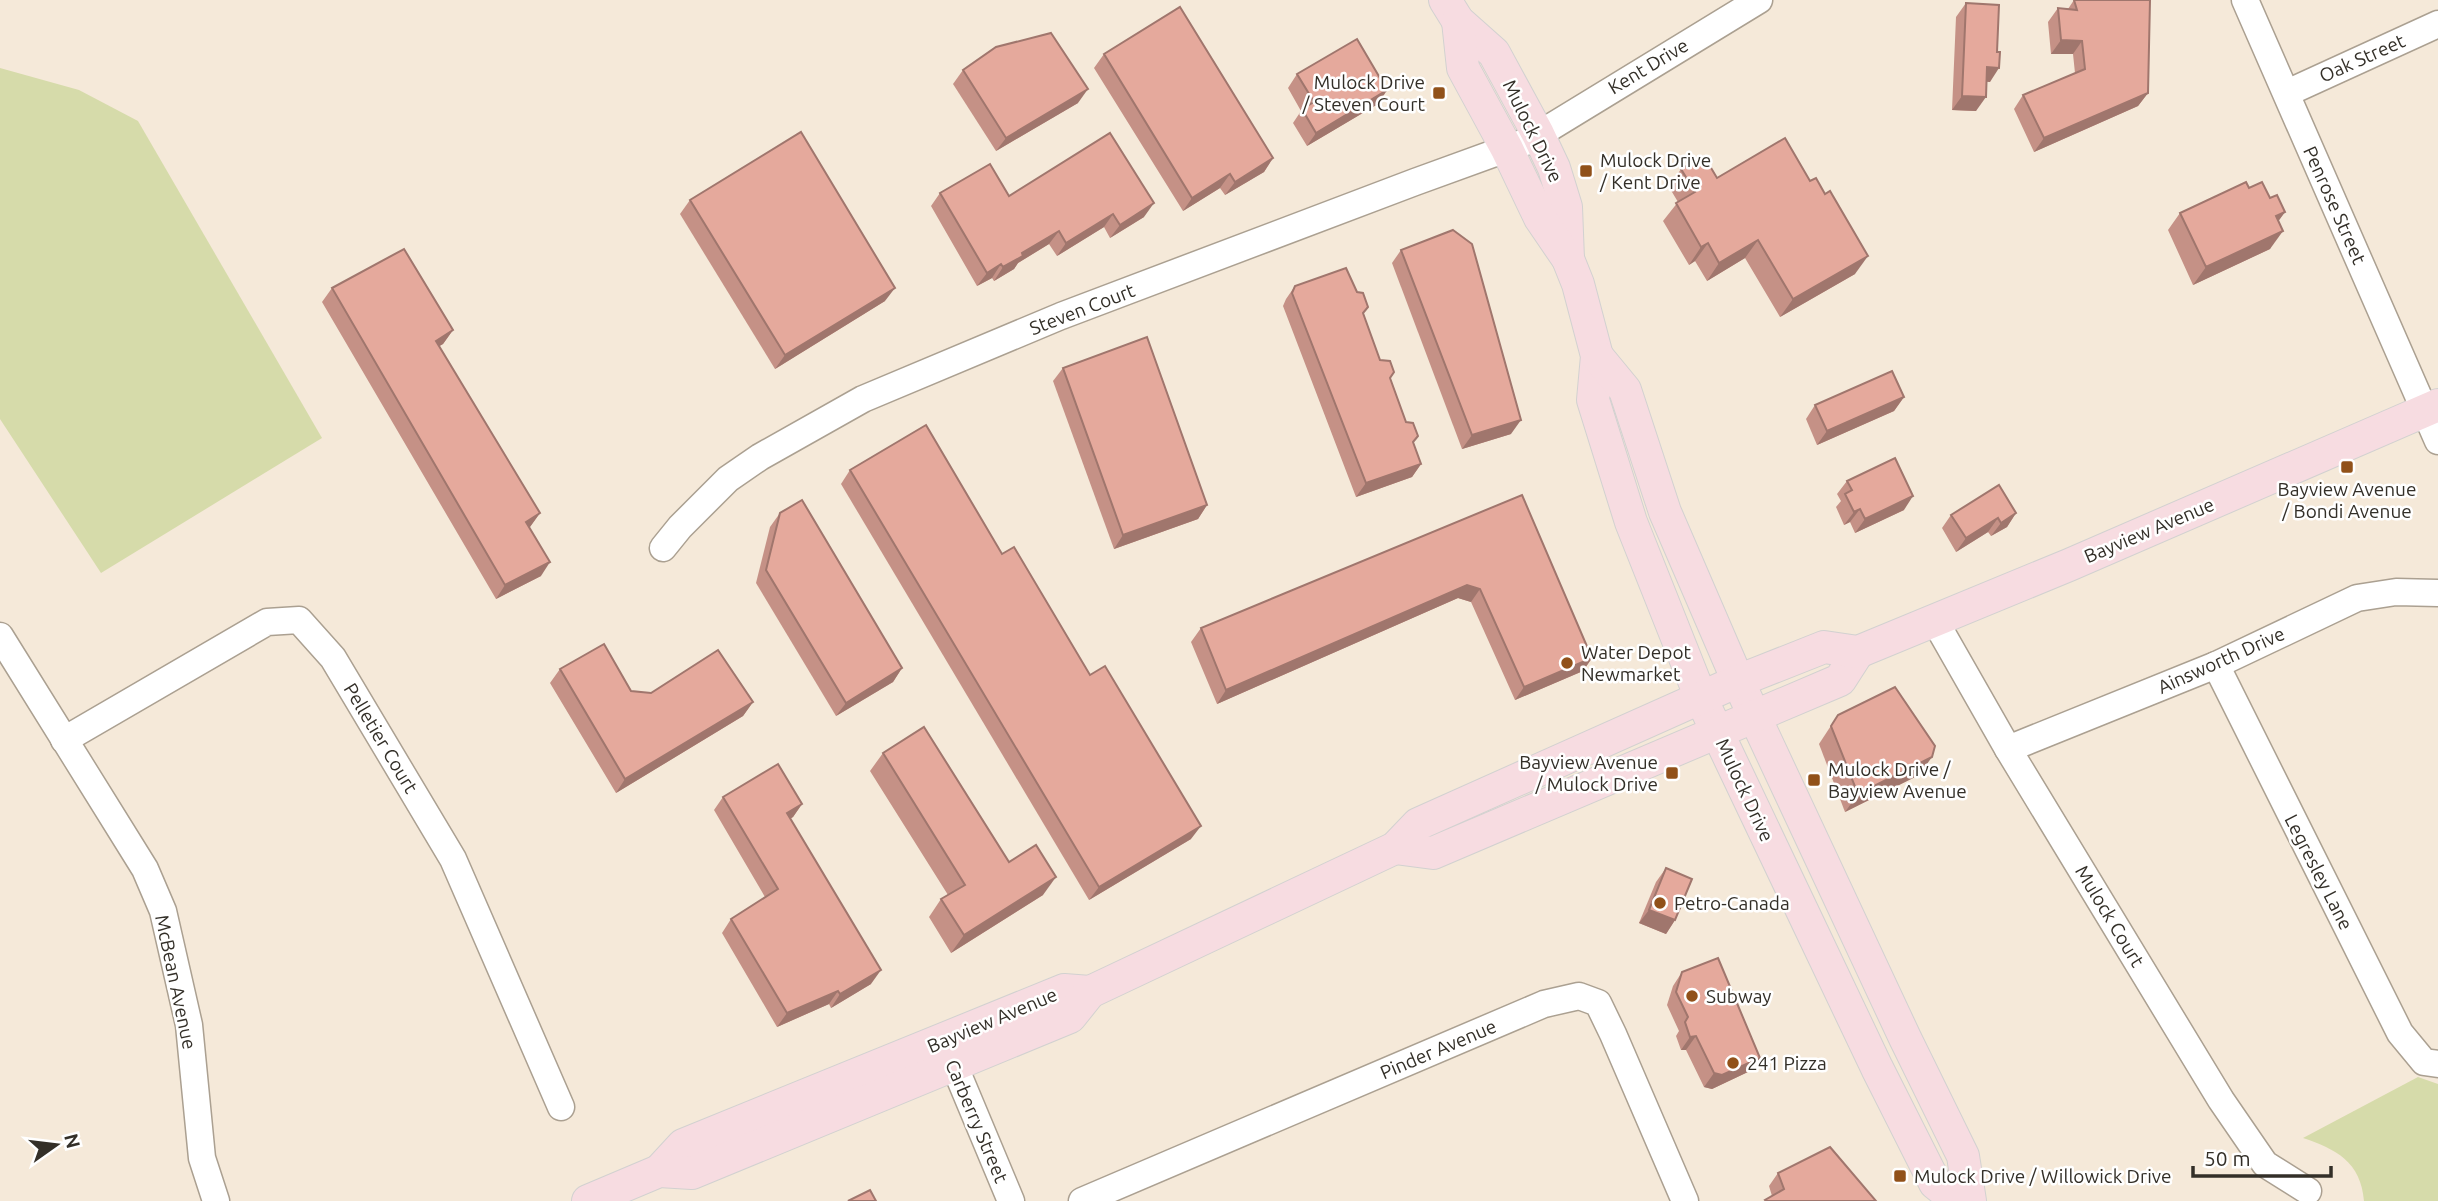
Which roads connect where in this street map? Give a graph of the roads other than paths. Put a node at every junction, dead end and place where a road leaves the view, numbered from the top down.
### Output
1 (1759, 0) edge
2 (2245, 0) edge
3 (1452, 10) edge
4 (2438, 24) edge
5 (2287, 93) junction
6 (1538, 134) junction
7 (1507, 149) junction
8 (1569, 259) junction
9 (1597, 356) junction
10 (2432, 408) edge
11 (2438, 442) edge
12 (663, 548) dead end
13 (2438, 593) edge
14 (1935, 621) junction
15 (0, 636) edge
16 (1858, 652) junction
17 (2216, 665) junction
18 (1738, 681) junction
19 (1701, 698) junction
20 (1754, 717) junction
21 (1718, 731) junction
22 (64, 740) junction
23 (2008, 749) junction
24 (1395, 848) junction
25 (949, 1052) junction
26 (2438, 1064) edge
27 (561, 1107) dead end
28 (2308, 1191) dead end
29 (1678, 1199) edge
30 (216, 1201) edge
31 (588, 1201) edge
32 (1011, 1201) edge
33 (1082, 1201) edge
34 (1957, 1201) edge
35 (1970, 1201) edge

1 - 6 street, Kent Drive
2 - 5 street, Penrose Street
3 - 6 main road, Mulock Drive
3 - 7 main road, Mulock Drive
4 - 5 street, Oak Street
5 - 10 street, Penrose Street
6 - 7 street, Steven Court
6 - 8 main road, Mulock Drive
7 - 8 main road, Mulock Drive
7 - 12 street, Steven Court
8 - 9 main road, Mulock Drive
9 - 18 main road, Mulock Drive
9 - 19 main road, Mulock Drive
10 - 11 street, Penrose Street
10 - 14 main road, Bayview Avenue
13 - 17 street, Ainsworth Drive
14 - 16 main road, Bayview Avenue
14 - 23 street, Mulock Court
15 - 22 street, McBean Avenue
16 - 18 main road, Bayview Avenue
16 - 20 main road
17 - 23 street, Ainsworth Drive
17 - 26 street, Legresley Lane
18 - 19 main road, Bayview Avenue
18 - 20 main road, Mulock Drive
19 - 21 main road, Mulock Drive
19 - 24 main road, Bayview Avenue
20 - 21 main road
20 - 35 main road, Mulock Drive
21 - 24 main road
21 - 34 main road, Mulock Drive
22 - 27 street, Pelletier Court
22 - 30 street, McBean Avenue
23 - 28 street, Mulock Court
24 - 25 main road, Bayview Avenue
25 - 31 main road, Bayview Avenue
25 - 32 street, Carberry Street
29 - 33 street, Pinder Avenue

